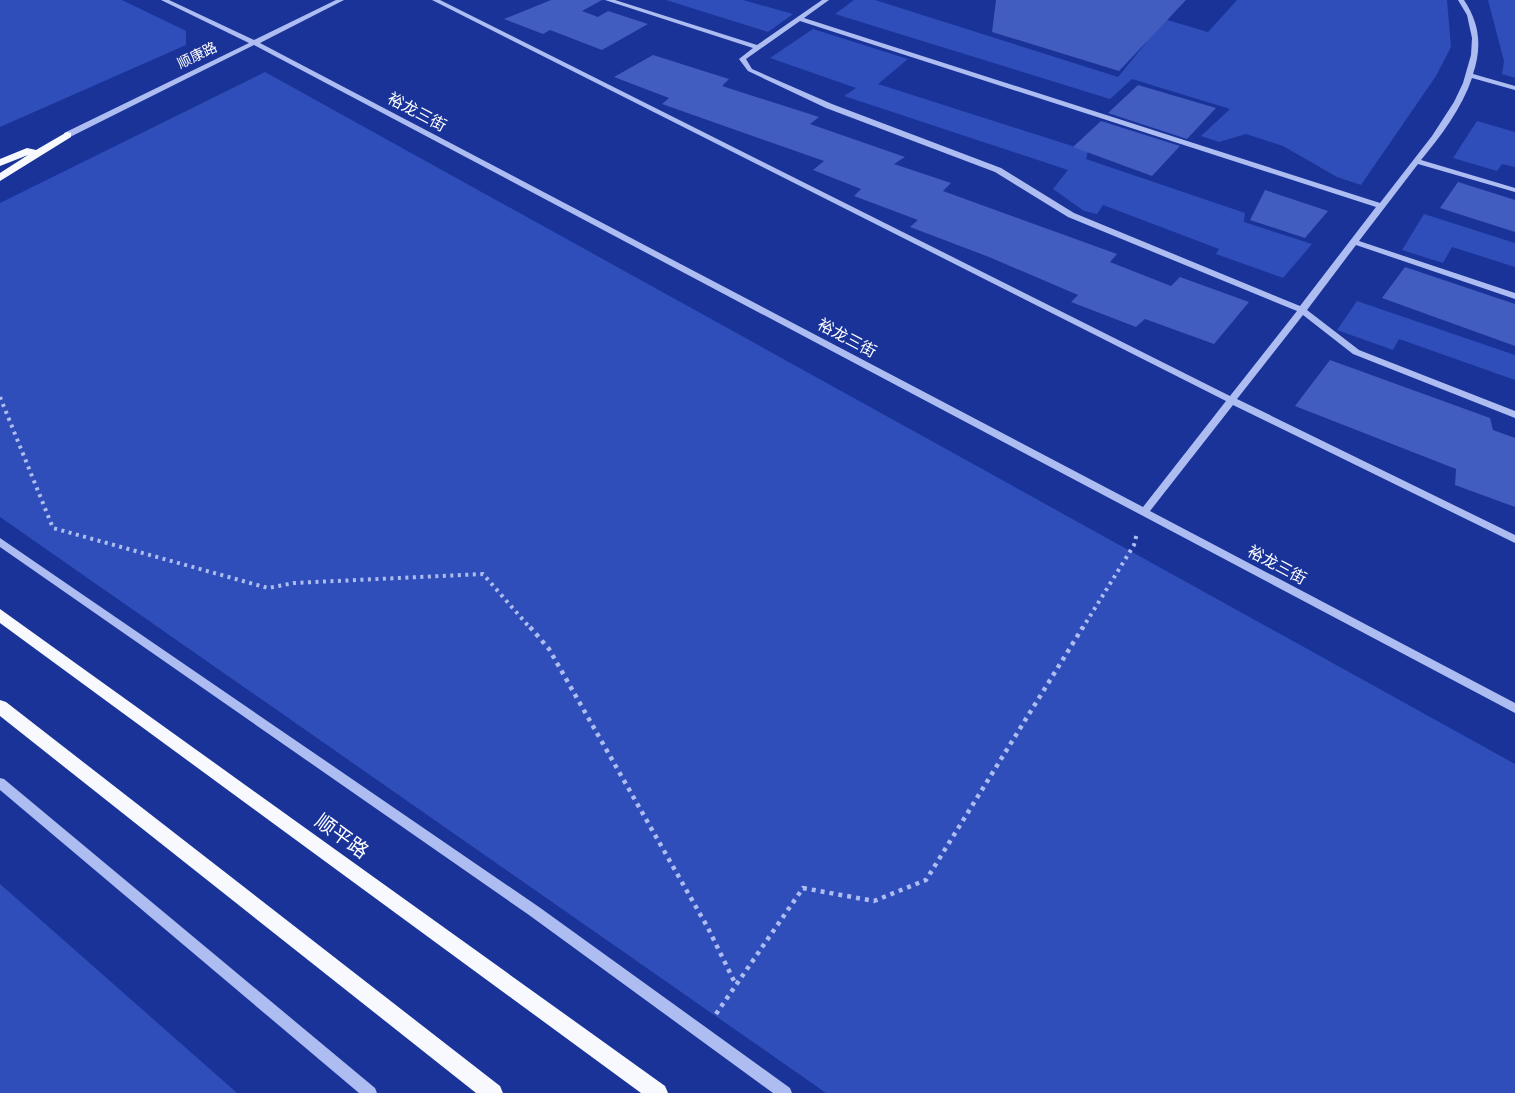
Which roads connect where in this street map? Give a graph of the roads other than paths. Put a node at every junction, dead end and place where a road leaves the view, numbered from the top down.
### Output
1 (164, 0) edge
2 (341, 0) edge
3 (435, 0) edge
4 (608, 0) edge
5 (826, 0) edge
6 (1461, 0) edge
7 (799, 19) junction
8 (255, 43) junction
9 (759, 48) junction
10 (1469, 75) junction
11 (1515, 88) edge
12 (67, 135) junction
13 (1415, 161) junction
14 (0, 163) edge
15 (0, 178) edge
16 (1515, 190) edge
17 (1381, 206) junction
18 (1355, 242) junction
19 (1515, 296) edge
20 (1302, 310) junction
21 (1231, 400) junction
22 (1515, 415) edge
23 (1144, 512) junction
24 (1515, 539) edge
25 (0, 542) edge
26 (0, 615) edge
27 (0, 707) edge
28 (1515, 708) edge
29 (0, 783) edge
30 (370, 1093) edge
31 (494, 1093) edge
32 (658, 1093) edge
33 (785, 1093) edge

1 - 8 street, 裕龙三街
2 - 8 street, 顺康路
3 - 21 street
4 - 9 street
5 - 7 street
6 - 10 street
7 - 9 street
7 - 17 street
8 - 12 street, 顺康路
8 - 23 street, 裕龙三街
9 - 20 street
10 - 11 street
10 - 13 street
12 - 14 main road, 顺康路
12 - 15 main road, 顺康路
13 - 16 street
13 - 17 street
17 - 18 street
18 - 19 street
18 - 20 street
20 - 21 street
20 - 22 street
21 - 23 street
21 - 24 street
23 - 28 street, 裕龙三街
25 - 33 street
26 - 32 main road, 顺平路
27 - 31 main road
29 - 30 street

